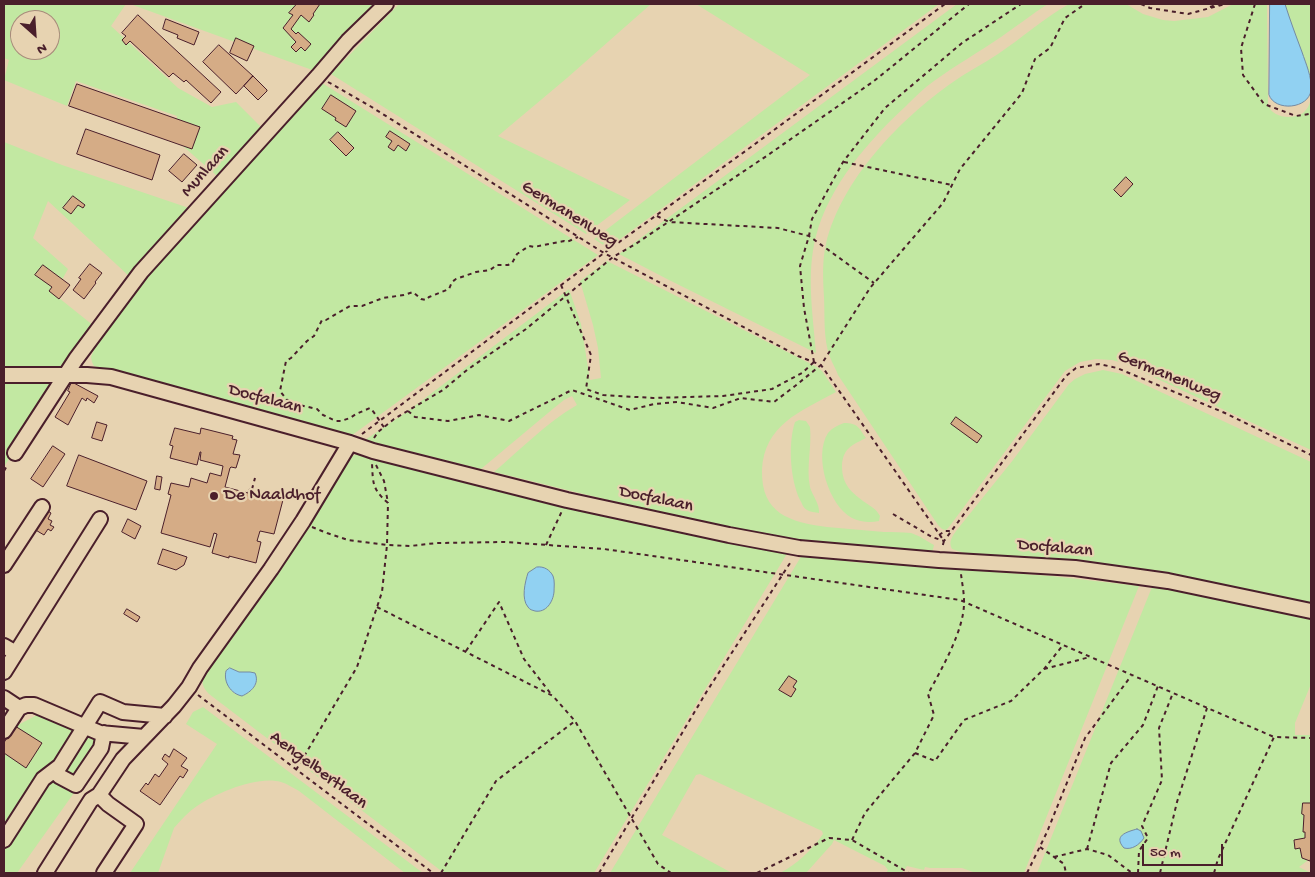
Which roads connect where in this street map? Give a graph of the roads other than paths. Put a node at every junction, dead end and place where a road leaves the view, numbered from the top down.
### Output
1 (386, 4) edge
2 (4, 375) edge
3 (65, 375) junction
4 (350, 443) junction
5 (15, 454) dead end
6 (42, 507) dead end
7 (100, 519) dead end
8 (4, 565) edge
9 (1311, 611) edge
10 (10, 650) edge
11 (4, 672) edge
12 (4, 698) edge
13 (20, 708) junction
14 (169, 711) junction
15 (85, 726) junction
16 (4, 731) edge
17 (104, 734) junction
18 (144, 737) junction
19 (57, 769) junction
20 (99, 795) junction
21 (4, 840) edge
22 (45, 873) edge
23 (104, 873) edge

1 - 3 street, Munlaan
2 - 3 street, Docfalaan
3 - 4 street, Docfalaan
3 - 5 street, Munlaan
4 - 9 street, Docfalaan
4 - 14 street
6 - 8 street
7 - 10 street
10 - 11 street
12 - 13 street
13 - 15 street
13 - 16 street
14 - 15 street
14 - 18 street
15 - 17 street
15 - 19 street
17 - 18 street
17 - 19 street
18 - 20 street
19 - 21 street
20 - 22 street
20 - 23 street

